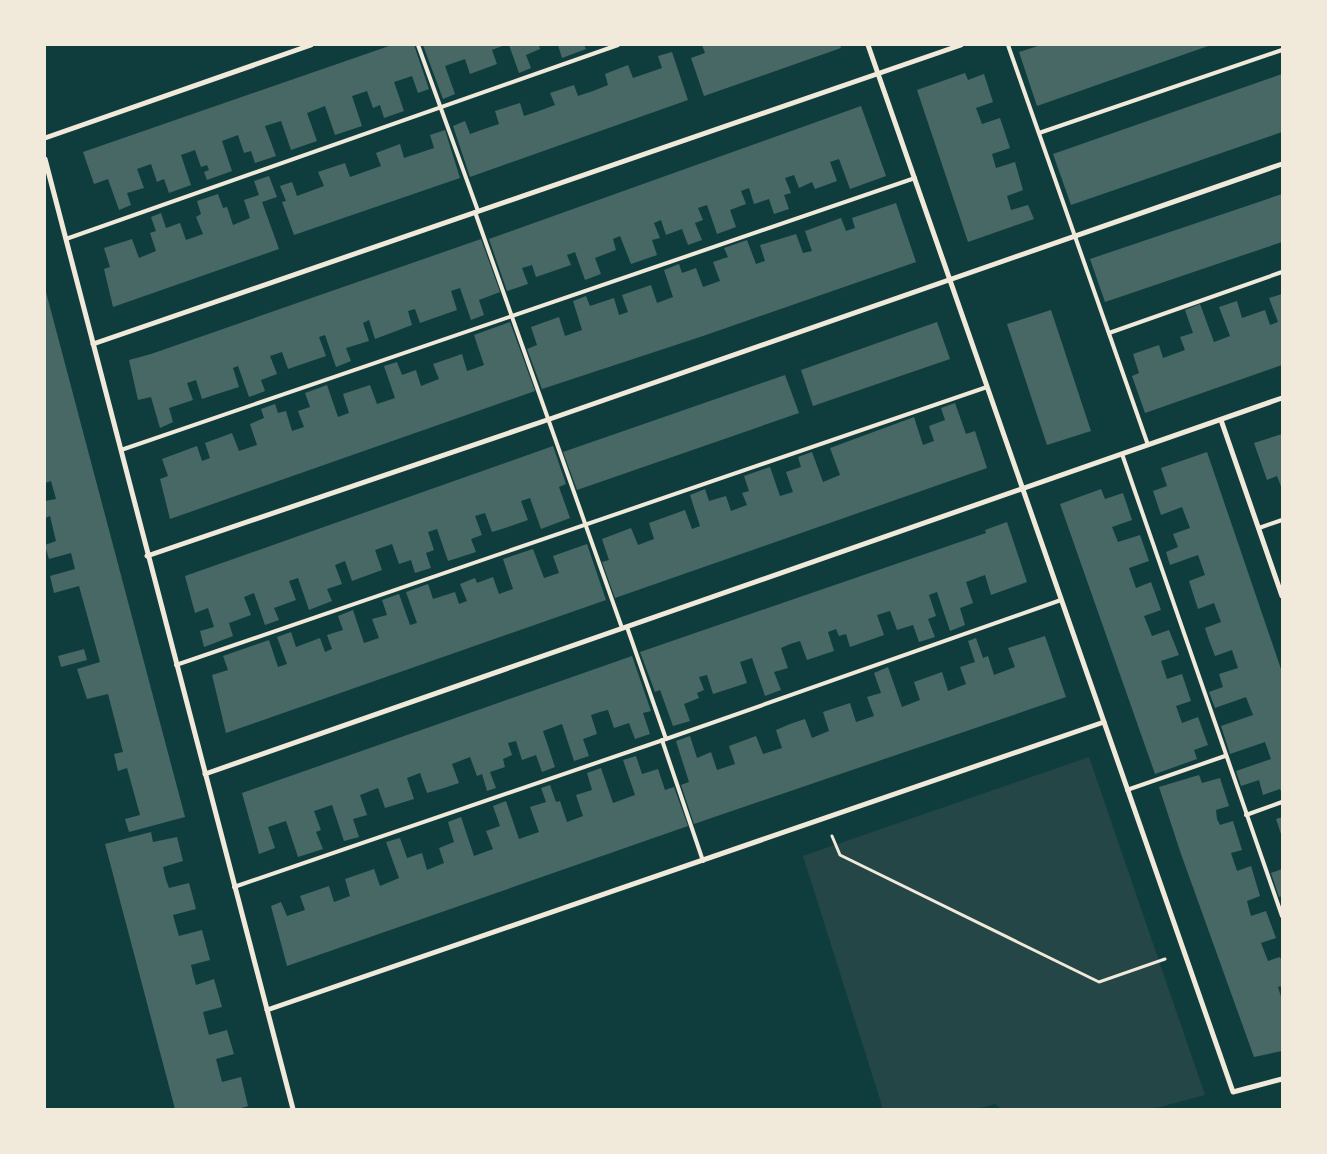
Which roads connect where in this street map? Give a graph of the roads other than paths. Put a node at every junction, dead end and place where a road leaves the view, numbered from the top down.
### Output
1 (312, 45) edge
2 (418, 45) edge
3 (618, 45) edge
4 (868, 45) edge
5 (961, 45) edge
6 (1008, 45) edge
7 (1282, 50) edge
8 (878, 74) junction
9 (440, 107) junction
10 (1039, 133) junction
11 (45, 138) edge
12 (45, 159) edge
13 (1282, 164) edge
14 (915, 178) junction
15 (476, 211) junction
16 (1075, 236) junction
17 (66, 239) junction
18 (1282, 272) edge
19 (950, 280) junction
20 (512, 315) junction
21 (1109, 333) junction
22 (93, 344) junction
23 (987, 387) junction
24 (1282, 398) edge
25 (547, 420) junction
26 (1221, 420) junction
27 (1148, 445) junction
28 (120, 450) junction
29 (1122, 454) junction
30 (1023, 489) junction
31 (1282, 520) edge
32 (584, 524) junction
33 (1259, 528) junction
34 (147, 556) junction
35 (1282, 596) edge
36 (1062, 600) junction
37 (624, 627) junction
38 (176, 665) junction
39 (1104, 722) junction
40 (664, 739) junction
41 (1226, 756) junction
42 (205, 774) junction
43 (1127, 790) junction
44 (1282, 802) edge
45 (1246, 815) junction
46 (703, 861) junction
47 (234, 887) junction
48 (1282, 916) edge
49 (267, 1010) junction
50 (1282, 1079) edge
51 (292, 1109) edge

1 - 11 street
2 - 9 lane
3 - 9 lane
4 - 8 street
5 - 8 street
6 - 10 lane
7 - 10 lane
8 - 14 street
8 - 15 street
9 - 15 lane
9 - 17 lane
10 - 16 lane
12 - 17 street
13 - 16 street
14 - 19 street
14 - 20 lane
15 - 20 lane
15 - 22 street
16 - 19 street
16 - 21 lane
17 - 22 street
18 - 21 lane
19 - 23 street
19 - 25 street
20 - 25 lane
20 - 28 lane
21 - 27 lane
22 - 28 street
23 - 30 street
23 - 32 lane
24 - 26 street
25 - 32 lane
25 - 34 street
26 - 27 street
26 - 33 street
27 - 29 street
28 - 34 street
29 - 30 street
29 - 41 lane
30 - 36 street
30 - 37 street
31 - 33 lane
32 - 37 lane
32 - 38 lane
33 - 35 street
34 - 38 street
36 - 39 street
36 - 40 lane
37 - 40 lane
37 - 42 street
38 - 42 street
39 - 43 street
39 - 46 street
40 - 46 lane
40 - 47 lane
41 - 43 lane
41 - 45 lane
42 - 47 street
43 - 50 street
44 - 45 lane
45 - 48 lane
46 - 49 street
47 - 49 street
49 - 51 street

